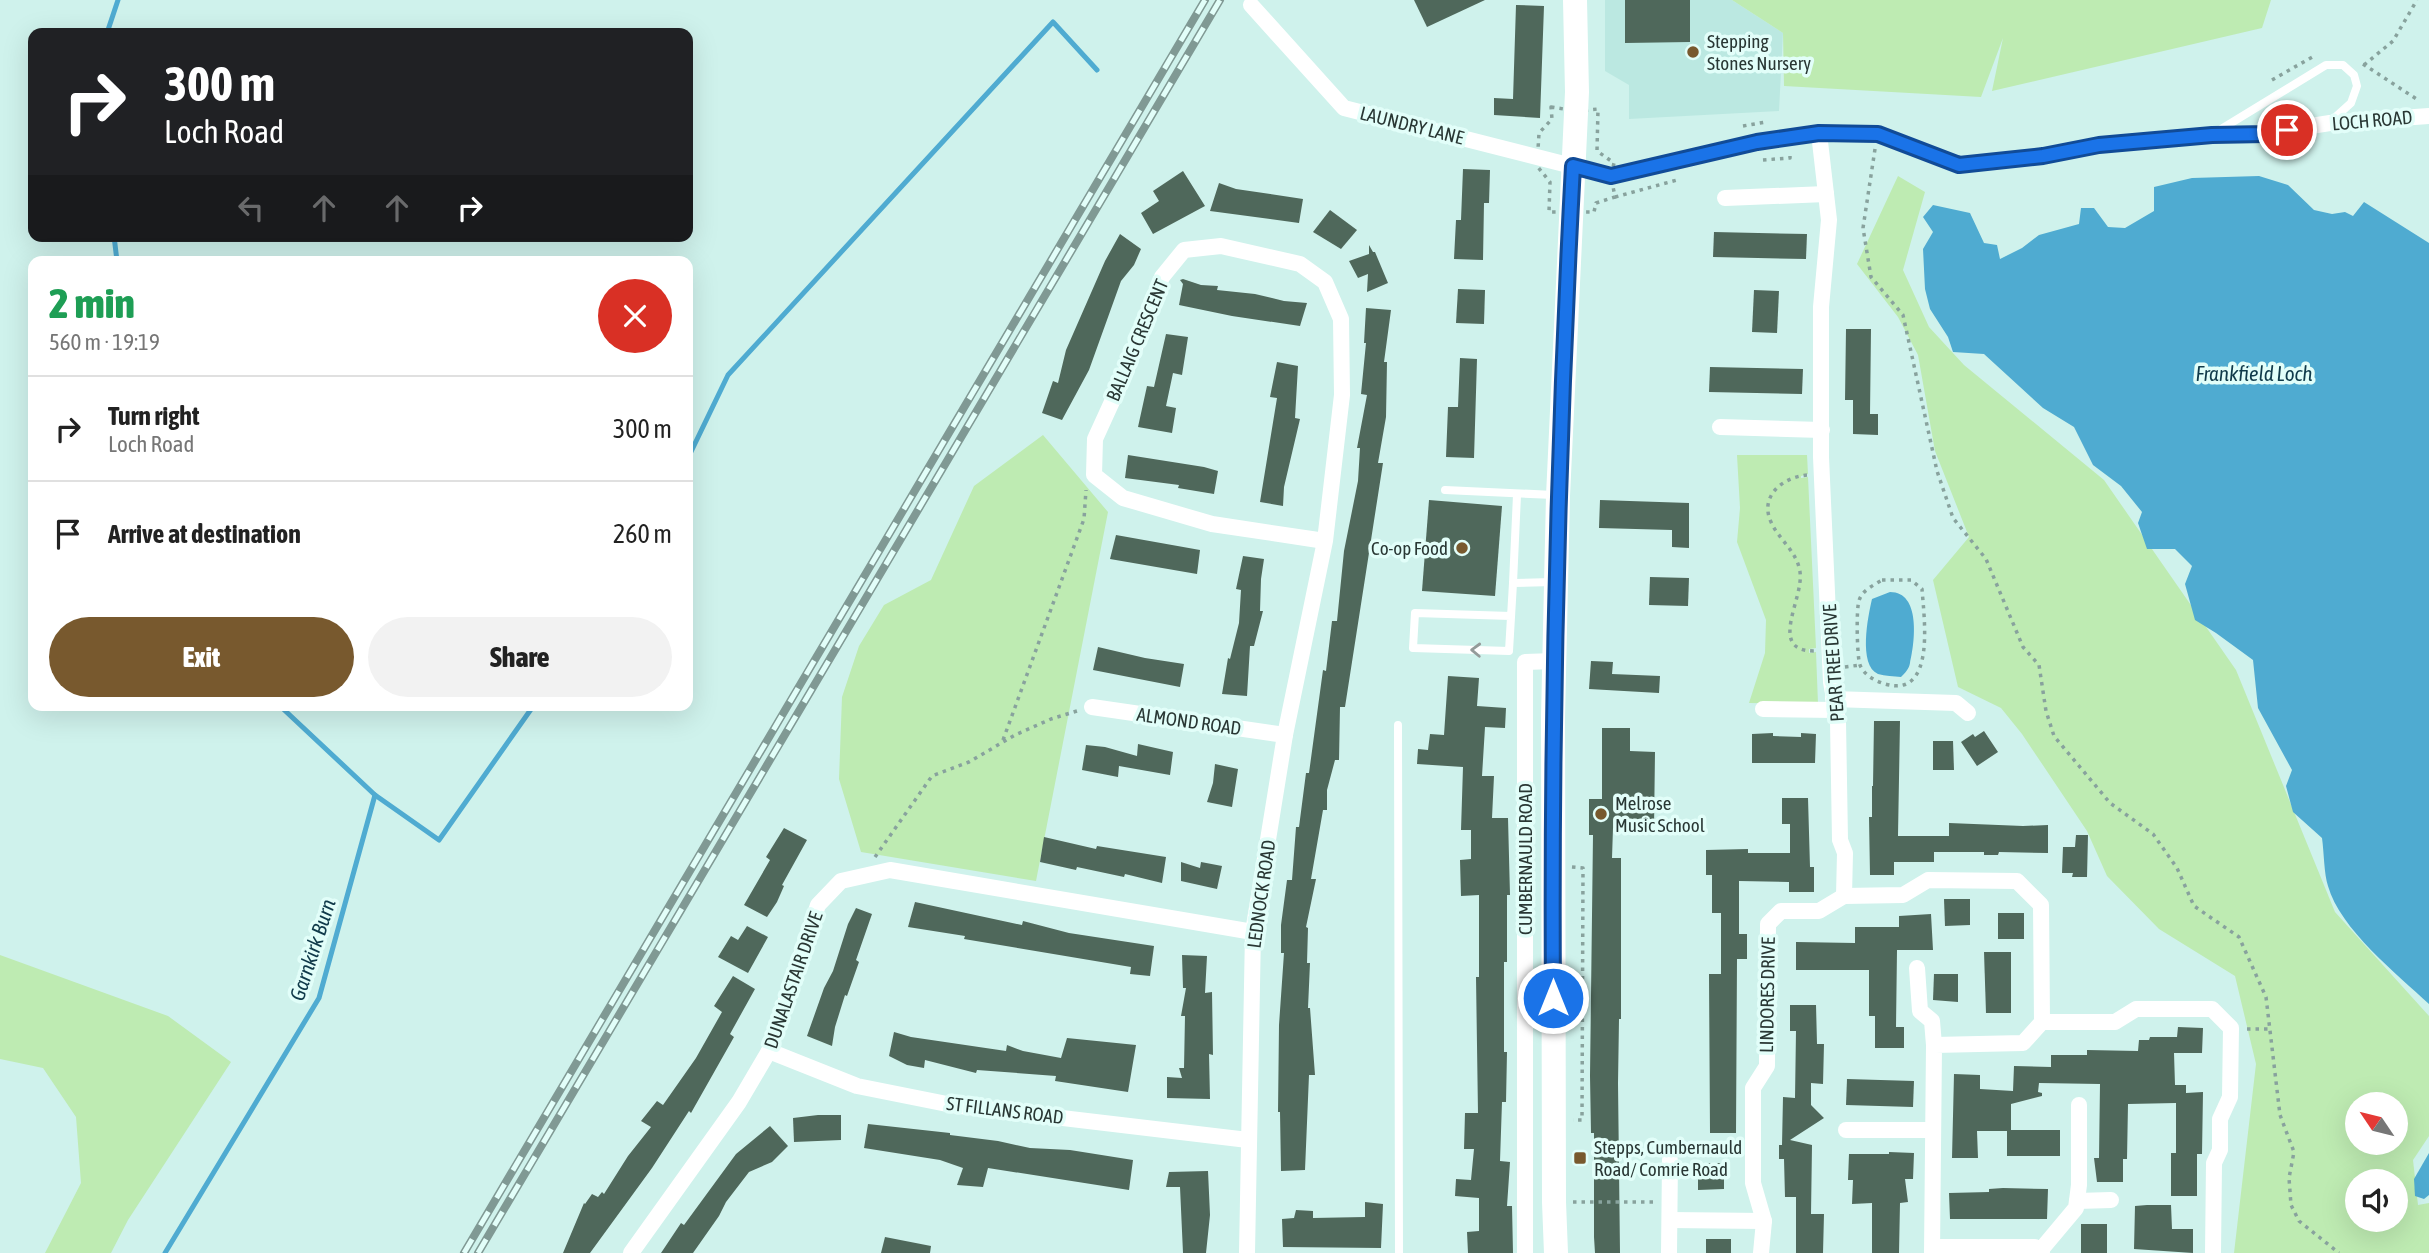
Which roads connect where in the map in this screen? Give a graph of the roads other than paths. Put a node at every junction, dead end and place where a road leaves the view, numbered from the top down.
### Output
1 (1576, 0) edge
2 (1251, 5) dead end
3 (2429, 116) edge
4 (2330, 123) junction
5 (1819, 133) junction
6 (2212, 135) junction
7 (1573, 166) junction
8 (1826, 194) junction
9 (1726, 198) dead end
10 (1720, 427) dead end
11 (1822, 430) junction
12 (1445, 490) dead end
13 (1517, 495) junction
14 (1558, 496) junction
15 (1325, 541) junction
16 (1556, 582) junction
17 (1513, 583) junction
18 (1511, 616) junction
19 (1554, 661) junction
20 (1834, 705) junction
21 (1092, 707) road end
22 (1763, 709) dead end
23 (1968, 713) dead end
24 (1398, 725) dead end
25 (1285, 735) junction
26 (1844, 896) junction
27 (1253, 932) junction
28 (1917, 968) dead end
29 (2042, 1022) junction
30 (1934, 1045) junction
31 (769, 1051) junction
32 (2079, 1105) dead end
33 (1846, 1130) dead end
34 (1933, 1130) junction
35 (1248, 1139) junction
36 (1670, 1160) dead end
37 (2111, 1200) dead end
38 (2077, 1201) junction
39 (1670, 1220) junction
40 (1764, 1221) junction
41 (1932, 1250) edge
42 (2041, 1252) edge
43 (631, 1253) edge
44 (1247, 1253) edge
45 (1399, 1253) edge
46 (1525, 1253) edge
47 (1556, 1253) edge
48 (1669, 1253) edge
49 (1760, 1253) edge
50 (2213, 1253) edge

1 - 7 main road, CUMBERNAULD ROAD
2 - 7 street, LAUNDRY LANE
3 - 4 street, LOCH ROAD
4 - 6 street, LOCH ROAD
4 - 6 lane
5 - 6 street, LOCH ROAD
5 - 7 street, LOCH ROAD
5 - 8 street, PEAR TREE DRIVE
7 - 14 main road, CUMBERNAULD ROAD
8 - 9 street
8 - 11 street, PEAR TREE DRIVE
10 - 11 street
11 - 20 street, PEAR TREE DRIVE
12 - 13 lane
13 - 14 lane
13 - 17 lane
14 - 16 main road, CUMBERNAULD ROAD
15 - 15 street, BALLAIG CRESCENT
15 - 25 street, LEDNOCK ROAD
16 - 17 lane
16 - 19 main road, CUMBERNAULD ROAD
17 - 18 lane
18 -> 18 lane
19 - 46 street, CUMBERNAULD ROAD
19 - 47 main road, CUMBERNAULD ROAD
20 - 22 street
20 - 23 street
20 - 26 street, PEAR TREE DRIVE
21 - 25 street, ALMOND ROAD
24 - 45 lane
25 - 27 street, LEDNOCK ROAD
26 - 29 street, LINDORES DRIVE
26 - 40 street, LINDORES DRIVE
27 - 31 street, DUNALASTAIR DRIVE
27 - 35 street, LEDNOCK ROAD
28 - 30 street
29 - 30 street
29 - 50 street
30 - 34 street
31 - 35 street, ST FILLANS ROAD
31 - 43 street, DUNALASTAIR DRIVE
32 - 38 street
33 - 34 street
34 - 41 street
35 - 44 street, LEDNOCK ROAD
36 - 39 street
37 - 38 street
38 - 42 street
39 - 40 street
39 - 48 street
40 - 49 street, LINDORES DRIVE
41 - 42 street

